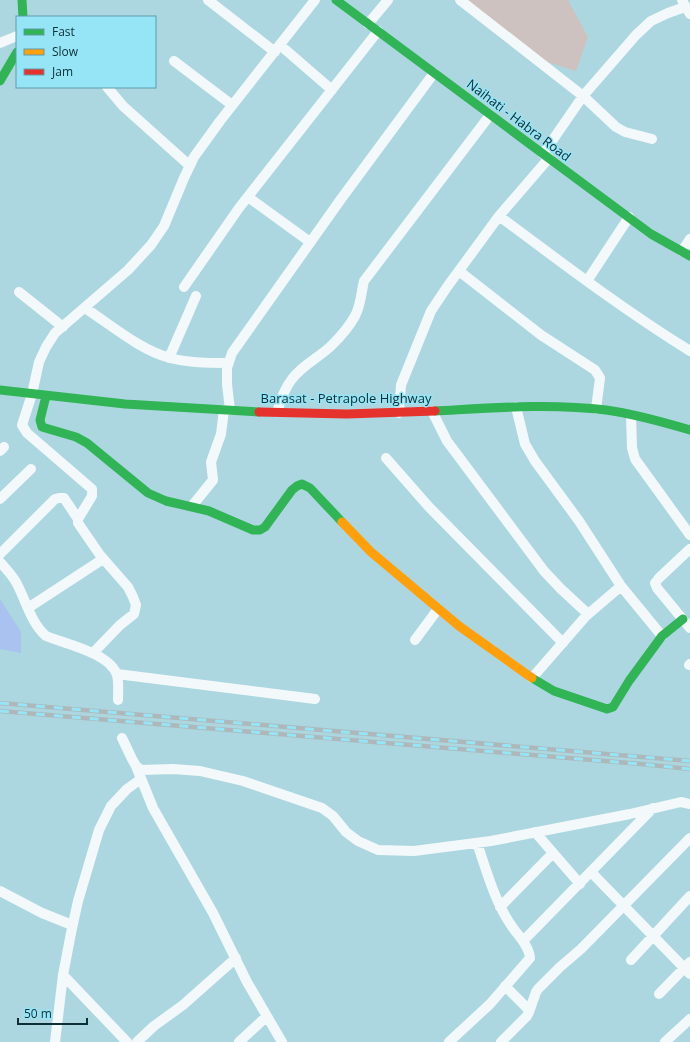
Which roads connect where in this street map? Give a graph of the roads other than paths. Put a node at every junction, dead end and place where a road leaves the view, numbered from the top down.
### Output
1 (22, 0) edge
2 (208, 0) edge
3 (315, 0) edge
4 (336, 0) edge
5 (388, 0) edge
6 (460, 0) edge
7 (686, 7) edge
8 (23, 16) edge
9 (368, 24) junction
10 (378, 31) junction
11 (16, 36) edge
12 (0, 43) edge
13 (277, 49) junction
14 (16, 58) edge
15 (174, 61) dead end
16 (434, 73) junction
17 (0, 81) edge
18 (107, 88) edge
19 (332, 90) junction
20 (583, 96) junction
21 (232, 105) junction
22 (490, 114) junction
23 (652, 139) dead end
24 (546, 156) junction
25 (190, 166) junction
26 (248, 197) junction
27 (499, 216) junction
28 (628, 217) junction
29 (690, 238) edge
30 (310, 242) junction
31 (686, 254) edge
32 (459, 271) junction
33 (587, 281) junction
34 (184, 287) dead end
35 (19, 292) dead end
36 (196, 296) dead end
37 (85, 308) junction
38 (63, 327) junction
39 (690, 351) edge
40 (169, 358) junction
41 (228, 364) junction
42 (0, 390) edge
43 (32, 394) junction
44 (46, 396) junction
45 (516, 407) junction
46 (596, 409) junction
47 (227, 410) junction
48 (432, 411) junction
49 (277, 412) junction
50 (399, 412) junction
51 (631, 415) junction
52 (690, 430) edge
53 (386, 458) dead end
54 (31, 469) dead end
55 (0, 499) edge
56 (192, 506) junction
57 (78, 519) junction
58 (690, 535) edge
59 (690, 549) edge
60 (0, 554) edge
61 (103, 559) junction
62 (0, 562) edge
63 (621, 586) junction
64 (28, 608) junction
65 (438, 609) junction
66 (588, 614) junction
67 (683, 619) junction
68 (690, 628) edge
69 (662, 636) junction
70 (415, 640) dead end
71 (563, 643) junction
72 (93, 653) junction
73 (117, 674) junction
74 (532, 678) junction
75 (315, 699) dead end
76 (118, 700) dead end
77 (122, 738) dead end
78 (136, 766) junction
79 (141, 779) junction
80 (690, 804) edge
81 (653, 808) junction
82 (535, 832) junction
83 (690, 838) edge
84 (477, 843) junction
85 (553, 853) junction
86 (591, 872) junction
87 (580, 884) junction
88 (0, 891) edge
89 (690, 896) edge
90 (624, 906) junction
91 (500, 907) junction
92 (72, 926) junction
93 (653, 936) junction
94 (523, 942) junction
95 (236, 958) junction
96 (631, 960) dead end
97 (688, 968) edge
98 (63, 975) junction
99 (505, 986) junction
100 (659, 994) dead end
101 (529, 1012) junction
102 (266, 1017) junction
103 (690, 1019) edge
104 (54, 1042) edge
105 (127, 1042) edge
106 (138, 1042) edge
107 (239, 1042) edge
108 (282, 1042) edge
109 (450, 1042) edge
110 (501, 1042) edge
111 (665, 1042) edge

1 - 8 main road
2 - 13 street
3 - 13 street
4 - 9 main road, Naihati - Habra Road
5 - 9 street
6 - 20 street
7 - 20 street
9 - 10 main road, Naihati - Habra Road
10 - 16 main road, Naihati - Habra Road
10 - 19 street
11 - 12 street
13 - 19 street
13 - 21 street
14 - 17 main road
15 - 21 street
16 - 22 main road, Naihati - Habra Road
16 - 30 street
18 - 25 street
19 - 26 street
20 - 23 street
20 - 24 street
21 - 25 street
22 - 24 main road, Naihati - Habra Road
22 - 49 street
24 - 27 street
24 - 28 main road, Naihati - Habra Road
25 - 37 street
26 - 30 street
26 - 34 street
27 - 32 street
27 - 33 street
28 - 31 main road, Naihati - Habra Road
28 - 33 street
29 - 31 street
30 - 41 street
32 - 46 street
32 - 50 street
33 - 39 street
35 - 38 street
36 - 40 street
37 - 38 street
37 - 40 street
38 - 43 street
40 - 41 street
41 - 47 street
42 - 43 main road, Barasat - Petrapole Highway
43 - 44 main road, Barasat - Petrapole Highway
43 - 57 street
44 - 47 main road, Barasat - Petrapole Highway
44 - 56 main road
45 - 46 main road, Barasat - Petrapole Highway
45 - 48 main road, Barasat - Petrapole Highway
45 - 63 street
46 - 51 main road, Barasat - Petrapole Highway
47 - 49 main road, Barasat - Petrapole Highway
47 - 56 street
48 - 50 main road, Barasat - Petrapole Highway
48 - 66 street
49 - 50 main road, Barasat - Petrapole Highway
51 - 52 main road, Barasat - Petrapole Highway
51 - 58 street
53 - 71 street
54 - 55 street
56 - 65 main road
57 - 60 street
57 - 61 street
59 - 67 street
61 - 64 street
61 - 72 street
62 - 64 street
63 - 66 street
63 - 69 street
64 - 72 street
65 - 70 street
65 - 74 main road
66 - 71 street
67 - 68 street
67 - 69 main road
69 - 74 main road
71 - 74 street
72 - 73 street
73 - 75 street
73 - 76 street
77 - 78 street
78 - 79 street
78 - 84 street
79 - 92 street
79 - 95 street
80 - 81 street
81 - 82 street
81 - 86 street
82 - 84 street
82 - 85 street
83 - 90 street
84 - 91 street
85 - 87 street
85 - 91 street
86 - 87 street
86 - 90 street
87 - 94 street
88 - 92 street
89 - 93 street
90 - 93 street
90 - 101 street
91 - 94 street
92 - 98 street
93 - 96 street
93 - 97 street
94 - 99 street
95 - 102 street
95 - 106 street
97 - 100 street
98 - 104 street
98 - 105 street
99 - 101 street
99 - 109 street
101 - 110 street
102 - 107 street
102 - 108 street
103 - 111 street

